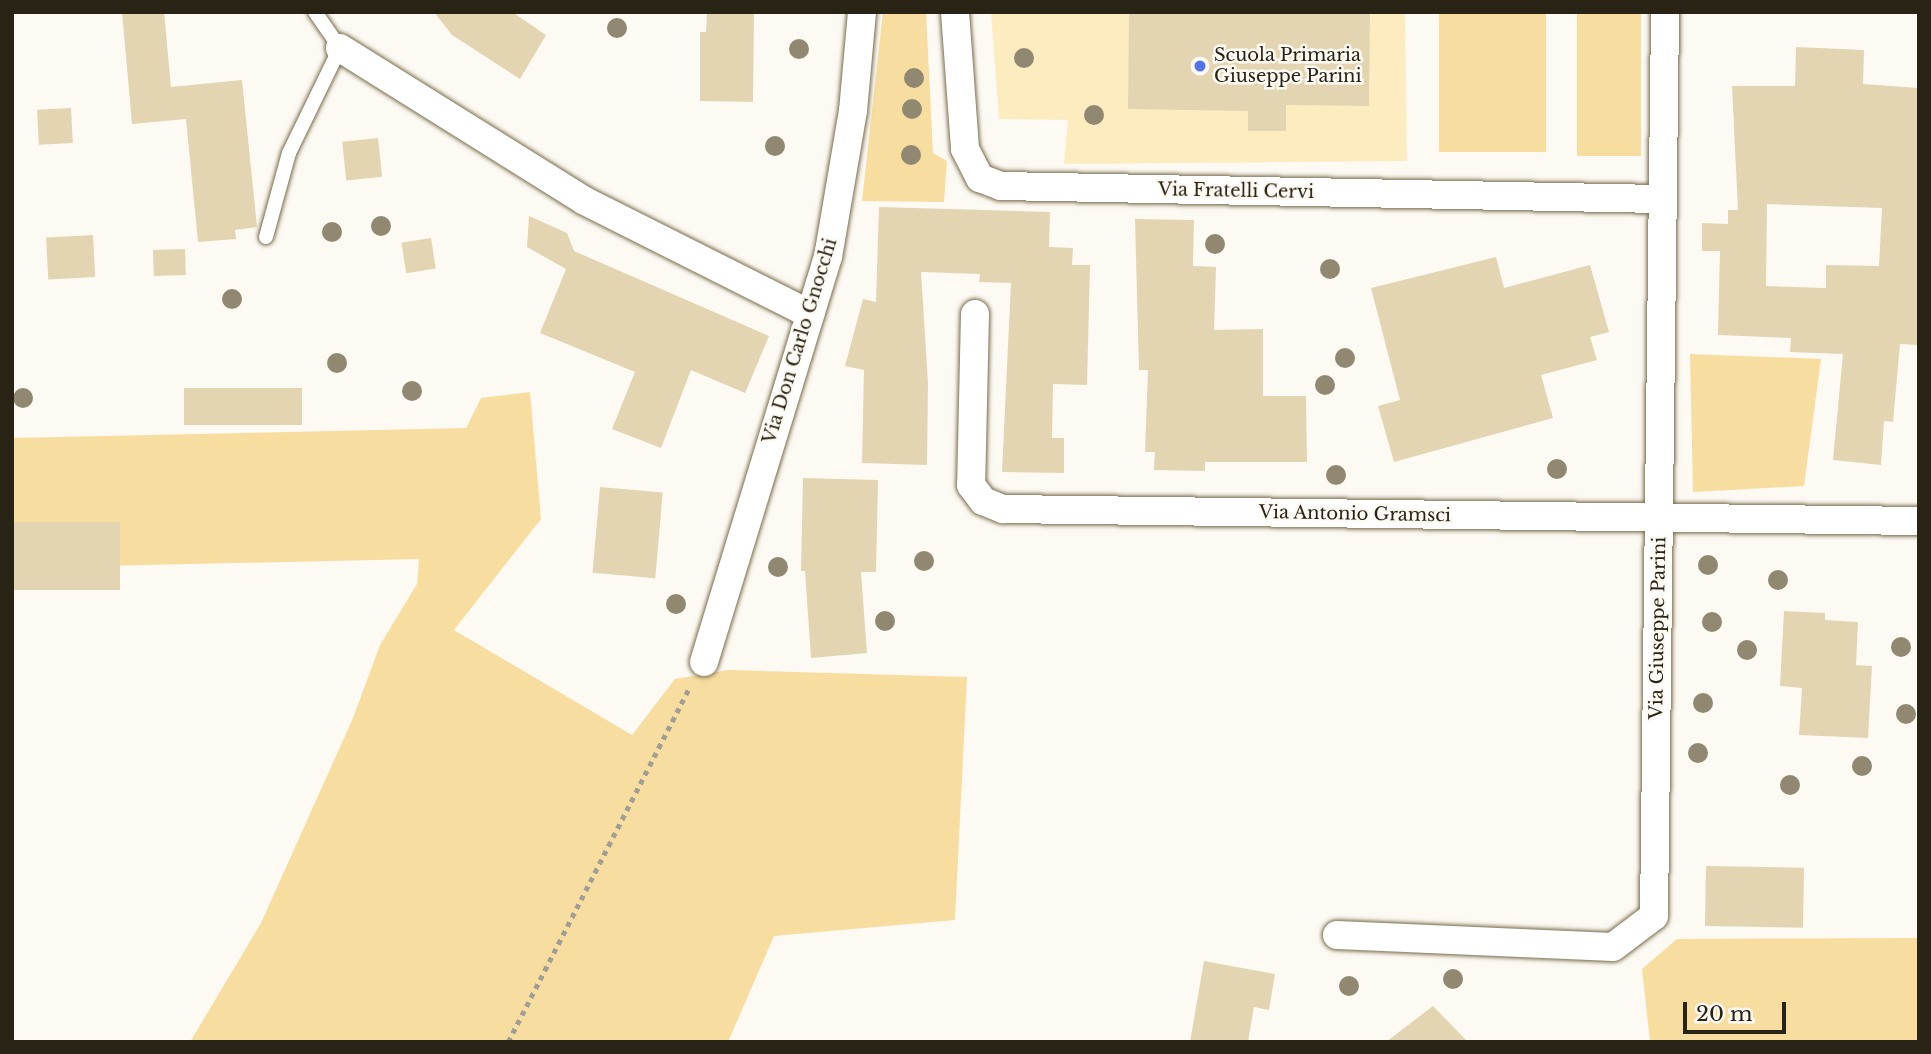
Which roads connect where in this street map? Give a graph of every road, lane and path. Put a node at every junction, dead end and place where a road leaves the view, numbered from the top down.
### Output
1 (315, 12) edge
2 (863, 12) edge
3 (955, 12) edge
4 (1665, 12) edge
5 (340, 48) junction
6 (1662, 199) junction
7 (266, 237) dead end
8 (810, 314) junction
9 (975, 314) dead end
10 (1660, 518) junction
11 (1919, 521) edge
12 (704, 662) joint
13 (1337, 935) dead end
14 (508, 1042) edge

1 - 5 lane
2 - 8 street, Via Don Carlo Gnocchi
3 - 6 street, Via Fratelli Cervi
4 - 6 street, Via Giuseppe Parini
5 - 7 lane
5 - 8 street
6 - 10 street, Via Giuseppe Parini
8 - 12 street, Via Don Carlo Gnocchi
9 - 10 street, Via Antonio Gramsci
10 - 11 street, Via Antonio Gramsci
10 - 13 street, Via Giuseppe Parini
12 - 14 path

